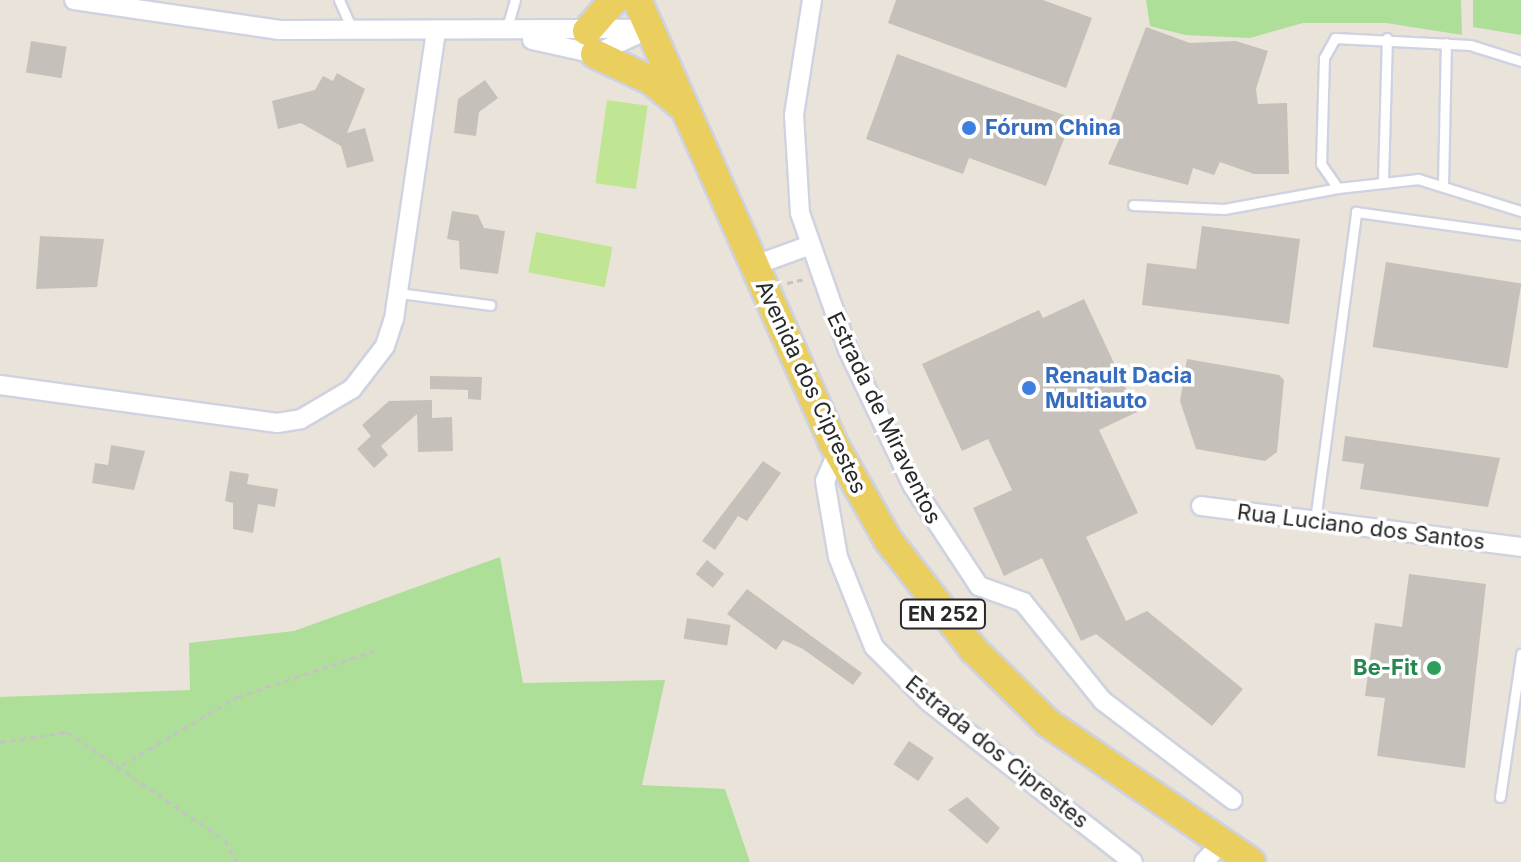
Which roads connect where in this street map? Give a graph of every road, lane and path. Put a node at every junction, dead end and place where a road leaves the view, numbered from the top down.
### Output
1 (74, 0) edge
2 (339, 0) edge
3 (515, 0) edge
4 (614, 0) edge
5 (637, 0) edge
6 (812, 0) edge
7 (351, 27) junction
8 (650, 29) junction
9 (436, 30) junction
10 (506, 34) junction
11 (1387, 38) junction
12 (591, 42) junction
13 (1446, 43) junction
14 (1521, 61) edge
15 (685, 109) junction
16 (1383, 180) junction
17 (1443, 185) junction
18 (1338, 188) junction
19 (1133, 205) dead end
20 (1521, 211) edge
21 (1521, 235) edge
22 (808, 246) junction
23 (753, 266) junction
24 (399, 293) junction
25 (490, 305) dead end
26 (0, 385) edge
27 (837, 453) junction
28 (1201, 506) dead end
29 (1315, 521) junction
30 (1521, 547) edge
31 (374, 651) dead end
32 (1521, 654) edge
33 (0, 742) edge
34 (122, 765) junction
35 (1500, 797) dead end
36 (1233, 800) dead end
37 (1213, 852) edge
38 (236, 862) edge
39 (1133, 862) edge
40 (1251, 862) edge

1 - 7 street
2 - 7 lane
3 - 10 lane
4 - 12 main road
5 - 8 main road, EN 252
6 - 22 street, Estrada de Miraventos
7 - 9 street
8 - 12 street
8 - 15 main road, EN 252
9 - 10 street
9 - 24 street
10 - 12 street
11 - 13 lane
11 - 16 lane
11 - 18 lane
12 - 15 main road
13 - 14 lane
13 - 17 lane
15 - 23 main road, EN 252
16 - 17 lane
16 - 18 lane
17 - 20 lane
18 - 19 lane
21 - 29 lane
22 - 23 street
22 - 36 street, Estrada de Miraventos
23 - 27 main road, Avenida dos Ciprestes / EN 252
24 - 25 lane
24 - 26 street
27 - 37 main road, Avenida dos Ciprestes / EN 252
27 - 39 street, Estrada dos Ciprestes
28 - 29 street, Rua Luciano dos Santos
29 - 30 street, Rua Luciano dos Santos
31 - 34 path
32 - 35 lane
33 - 34 path
34 - 38 path
37 - 40 main road, Avenida dos Ciprestes / EN 252

